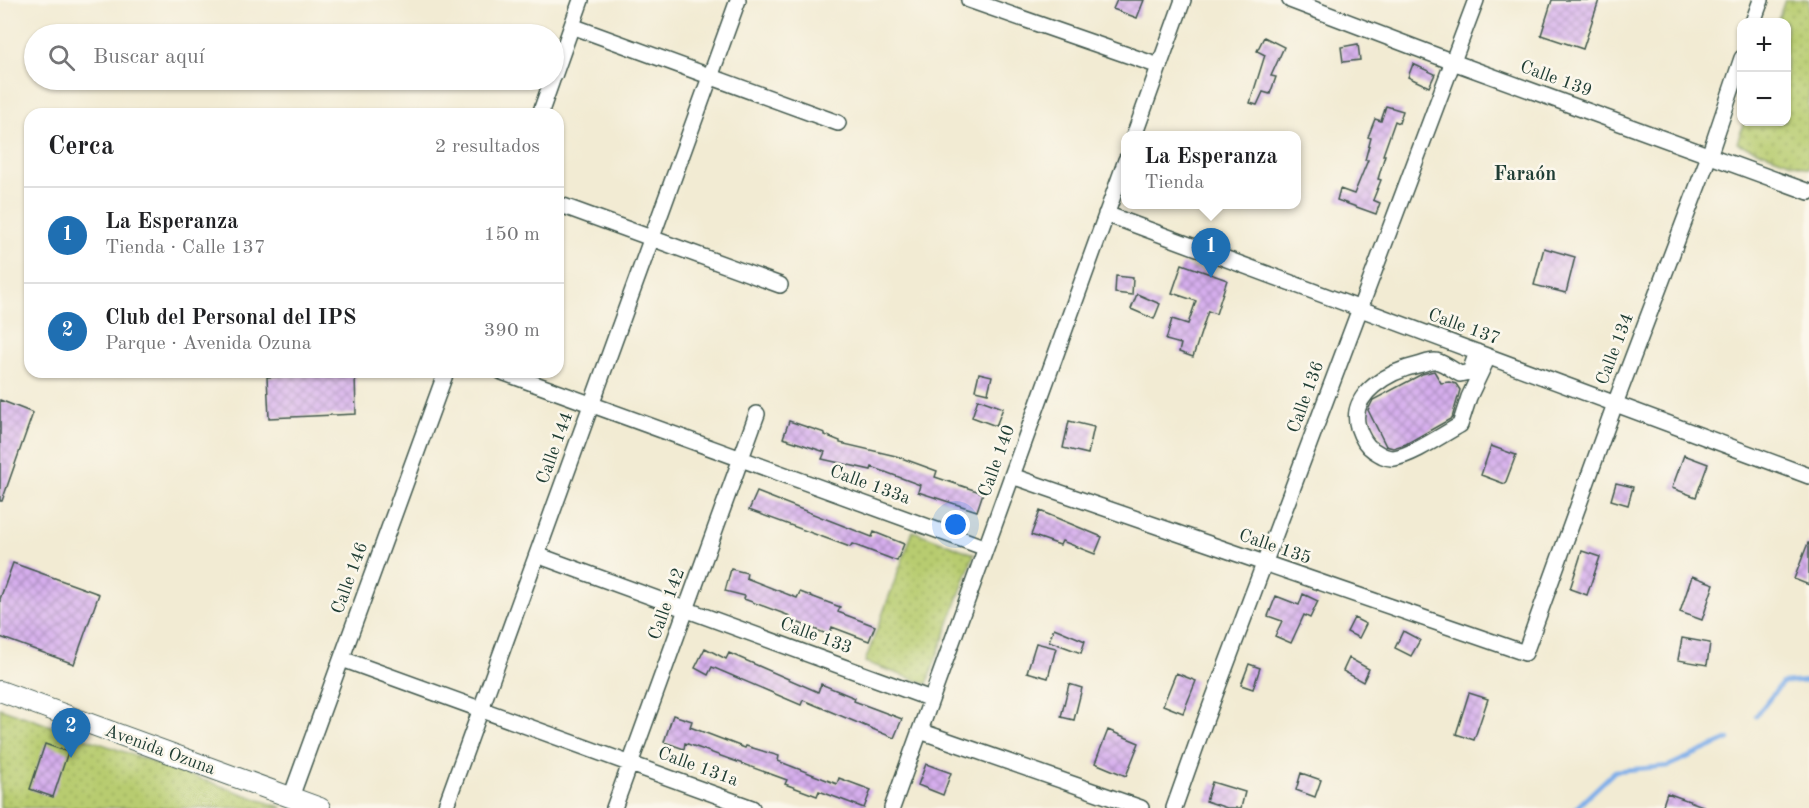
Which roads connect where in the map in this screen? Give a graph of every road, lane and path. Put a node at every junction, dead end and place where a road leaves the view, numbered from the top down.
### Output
1 (581, 0) edge
2 (738, 0) edge
3 (969, 0) edge
4 (1183, 0) edge
5 (1290, 0) edge
6 (1476, 0) edge
7 (1761, 0) edge
8 (1754, 18) edge
9 (572, 26) junction
10 (564, 48) edge
11 (1453, 62) junction
12 (1159, 66) junction
13 (1737, 72) edge
14 (710, 76) junction
15 (549, 90) edge
16 (542, 108) edge
17 (838, 123) dead end
18 (1135, 131) edge
19 (1709, 156) junction
20 (1121, 171) edge
21 (1809, 192) edge
22 (564, 206) edge
23 (1106, 214) junction
24 (652, 238) junction
25 (780, 285) dead end
26 (1360, 309) junction
27 (1482, 354) junction
28 (444, 378) edge
29 (518, 378) edge
30 (1615, 404) junction
31 (591, 405) junction
32 (757, 414) dead end
33 (741, 459) junction
34 (1012, 476) junction
35 (1809, 476) edge
36 (986, 549) junction
37 (537, 555) junction
38 (1265, 564) junction
39 (687, 609) junction
40 (1525, 653) joint
41 (342, 659) junction
42 (0, 691) edge
43 (931, 699) junction
44 (481, 710) junction
45 (920, 731) junction
46 (630, 764) junction
47 (291, 797) junction
48 (320, 808) edge
49 (445, 808) edge
50 (614, 808) edge
51 (752, 808) edge
52 (892, 808) edge
53 (1141, 808) edge
54 (1174, 808) edge

1 - 9 street
2 - 14 street, Calle 144
3 - 12 street
4 - 12 street
5 - 11 street, Calle 139
6 - 11 street, Calle 136
7 - 8 street
9 - 10 street
9 - 14 street
11 - 19 street, Calle 139
11 - 26 street, Calle 136
12 - 18 street
13 - 19 street, Calle 134
14 - 17 street
14 - 24 street, Calle 144
15 - 16 street
19 - 21 street, Calle 139
19 - 30 street, Calle 134
20 - 23 street, Calle 140
22 - 24 street
23 - 26 street, Calle 137
23 - 34 street, Calle 140
24 - 25 street
24 - 31 street, Calle 144
26 - 27 street, Calle 137
26 - 38 street, Calle 136
27 - 27 street
27 - 30 street, Calle 137
28 - 41 street, Calle 146
29 - 31 street, Calle 133a
30 - 35 street, Calle 137
30 - 40 street, Calle 134
31 - 33 street, Calle 133a
31 - 37 street, Calle 144
32 - 33 street, Calle 142
33 - 36 street, Calle 133a
33 - 39 street, Calle 142
34 - 36 street, Calle 140
34 - 38 street, Calle 135
36 - 43 street, Calle 140
37 - 39 street, Calle 133
37 - 44 street, Calle 144
38 - 40 street, Calle 135
38 - 54 street, Calle 136
39 - 43 street, Calle 133
39 - 46 street, Calle 142
41 - 44 street, Calle 131a
41 - 47 street, Calle 146
42 - 47 main road, Avenida Ozuna
43 - 45 street, Calle 140
44 - 46 street, Calle 131a
44 - 49 street, Calle 144
45 - 52 street, Calle 140
45 - 53 street
46 - 50 street, Calle 142
46 - 51 street, Calle 131a
47 - 48 main road, Avenida Ozuna

